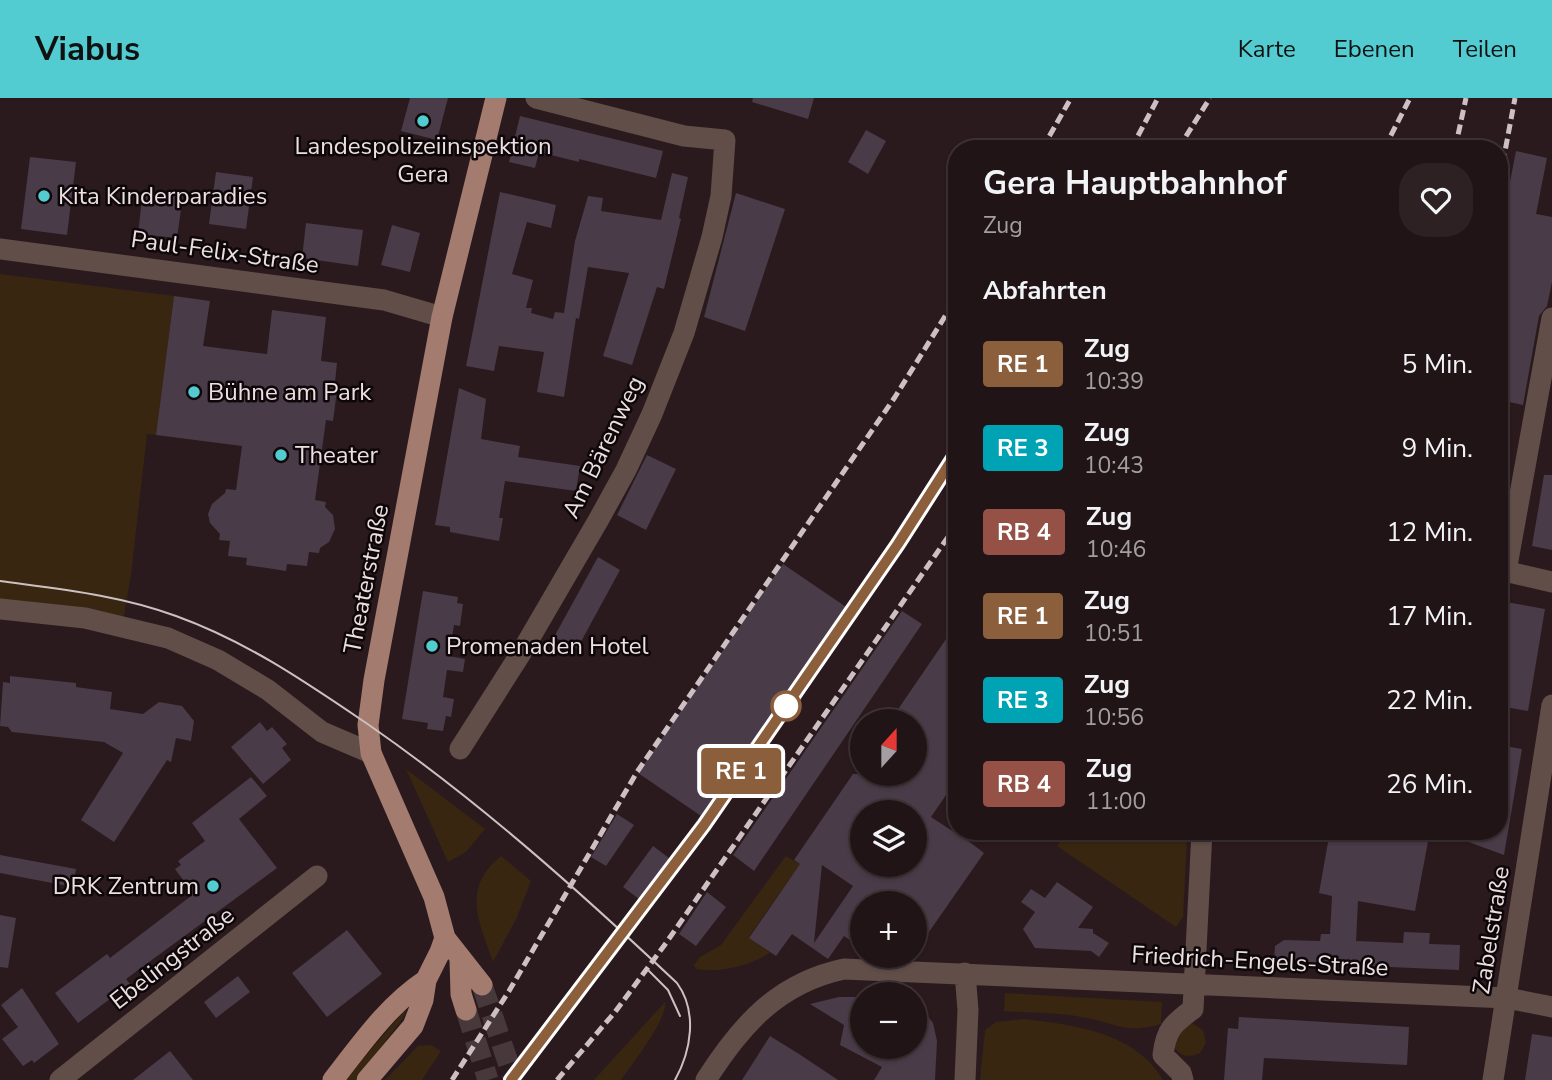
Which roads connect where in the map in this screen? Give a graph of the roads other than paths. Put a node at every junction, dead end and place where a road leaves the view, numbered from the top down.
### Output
1 (496, 98) edge
2 (536, 98) edge
3 (0, 249) edge
4 (442, 317) junction
5 (1552, 318) edge
6 (1508, 545) edge
7 (1508, 572) edge
8 (1552, 582) edge
9 (0, 610) edge
10 (1552, 705) edge
11 (460, 750) dead end
12 (371, 753) junction
13 (1202, 840) edge
14 (317, 876) dead end
15 (445, 938) junction
16 (460, 960) junction
17 (965, 974) junction
18 (426, 980) junction
19 (482, 985) tunnel mouth
20 (1195, 985) junction
21 (1507, 998) junction
22 (1552, 1007) edge
23 (466, 1010) tunnel mouth
24 (60, 1080) edge
25 (333, 1080) edge
26 (367, 1080) edge
27 (706, 1080) edge
28 (965, 1080) edge
29 (1183, 1080) edge
30 (1493, 1080) edge

1 - 4 main road, Theaterstraße
2 - 11 street, Am Bärenweg
3 - 4 street, Paul-Felix-Straße
4 - 12 main road, Theaterstraße
5 - 6 street
7 - 8 street
9 - 12 street
10 - 21 street, Zabelstraße
12 - 15 main road, Theaterstraße
13 - 20 street
14 - 24 street, Ebelingstraße
15 - 16 main road, Theaterstraße
15 - 18 main road
16 - 19 main road, Theaterstraße
16 - 23 main road
17 - 20 street, Friedrich-Engels-Straße
17 - 27 street, Friedrich-Engels-Straße
17 - 28 street
18 - 25 main road
18 - 26 main road
20 - 21 street, Friedrich-Engels-Straße
20 - 29 street
21 - 22 street, Friedrich-Engels-Straße
21 - 30 street, Zabelstraße

